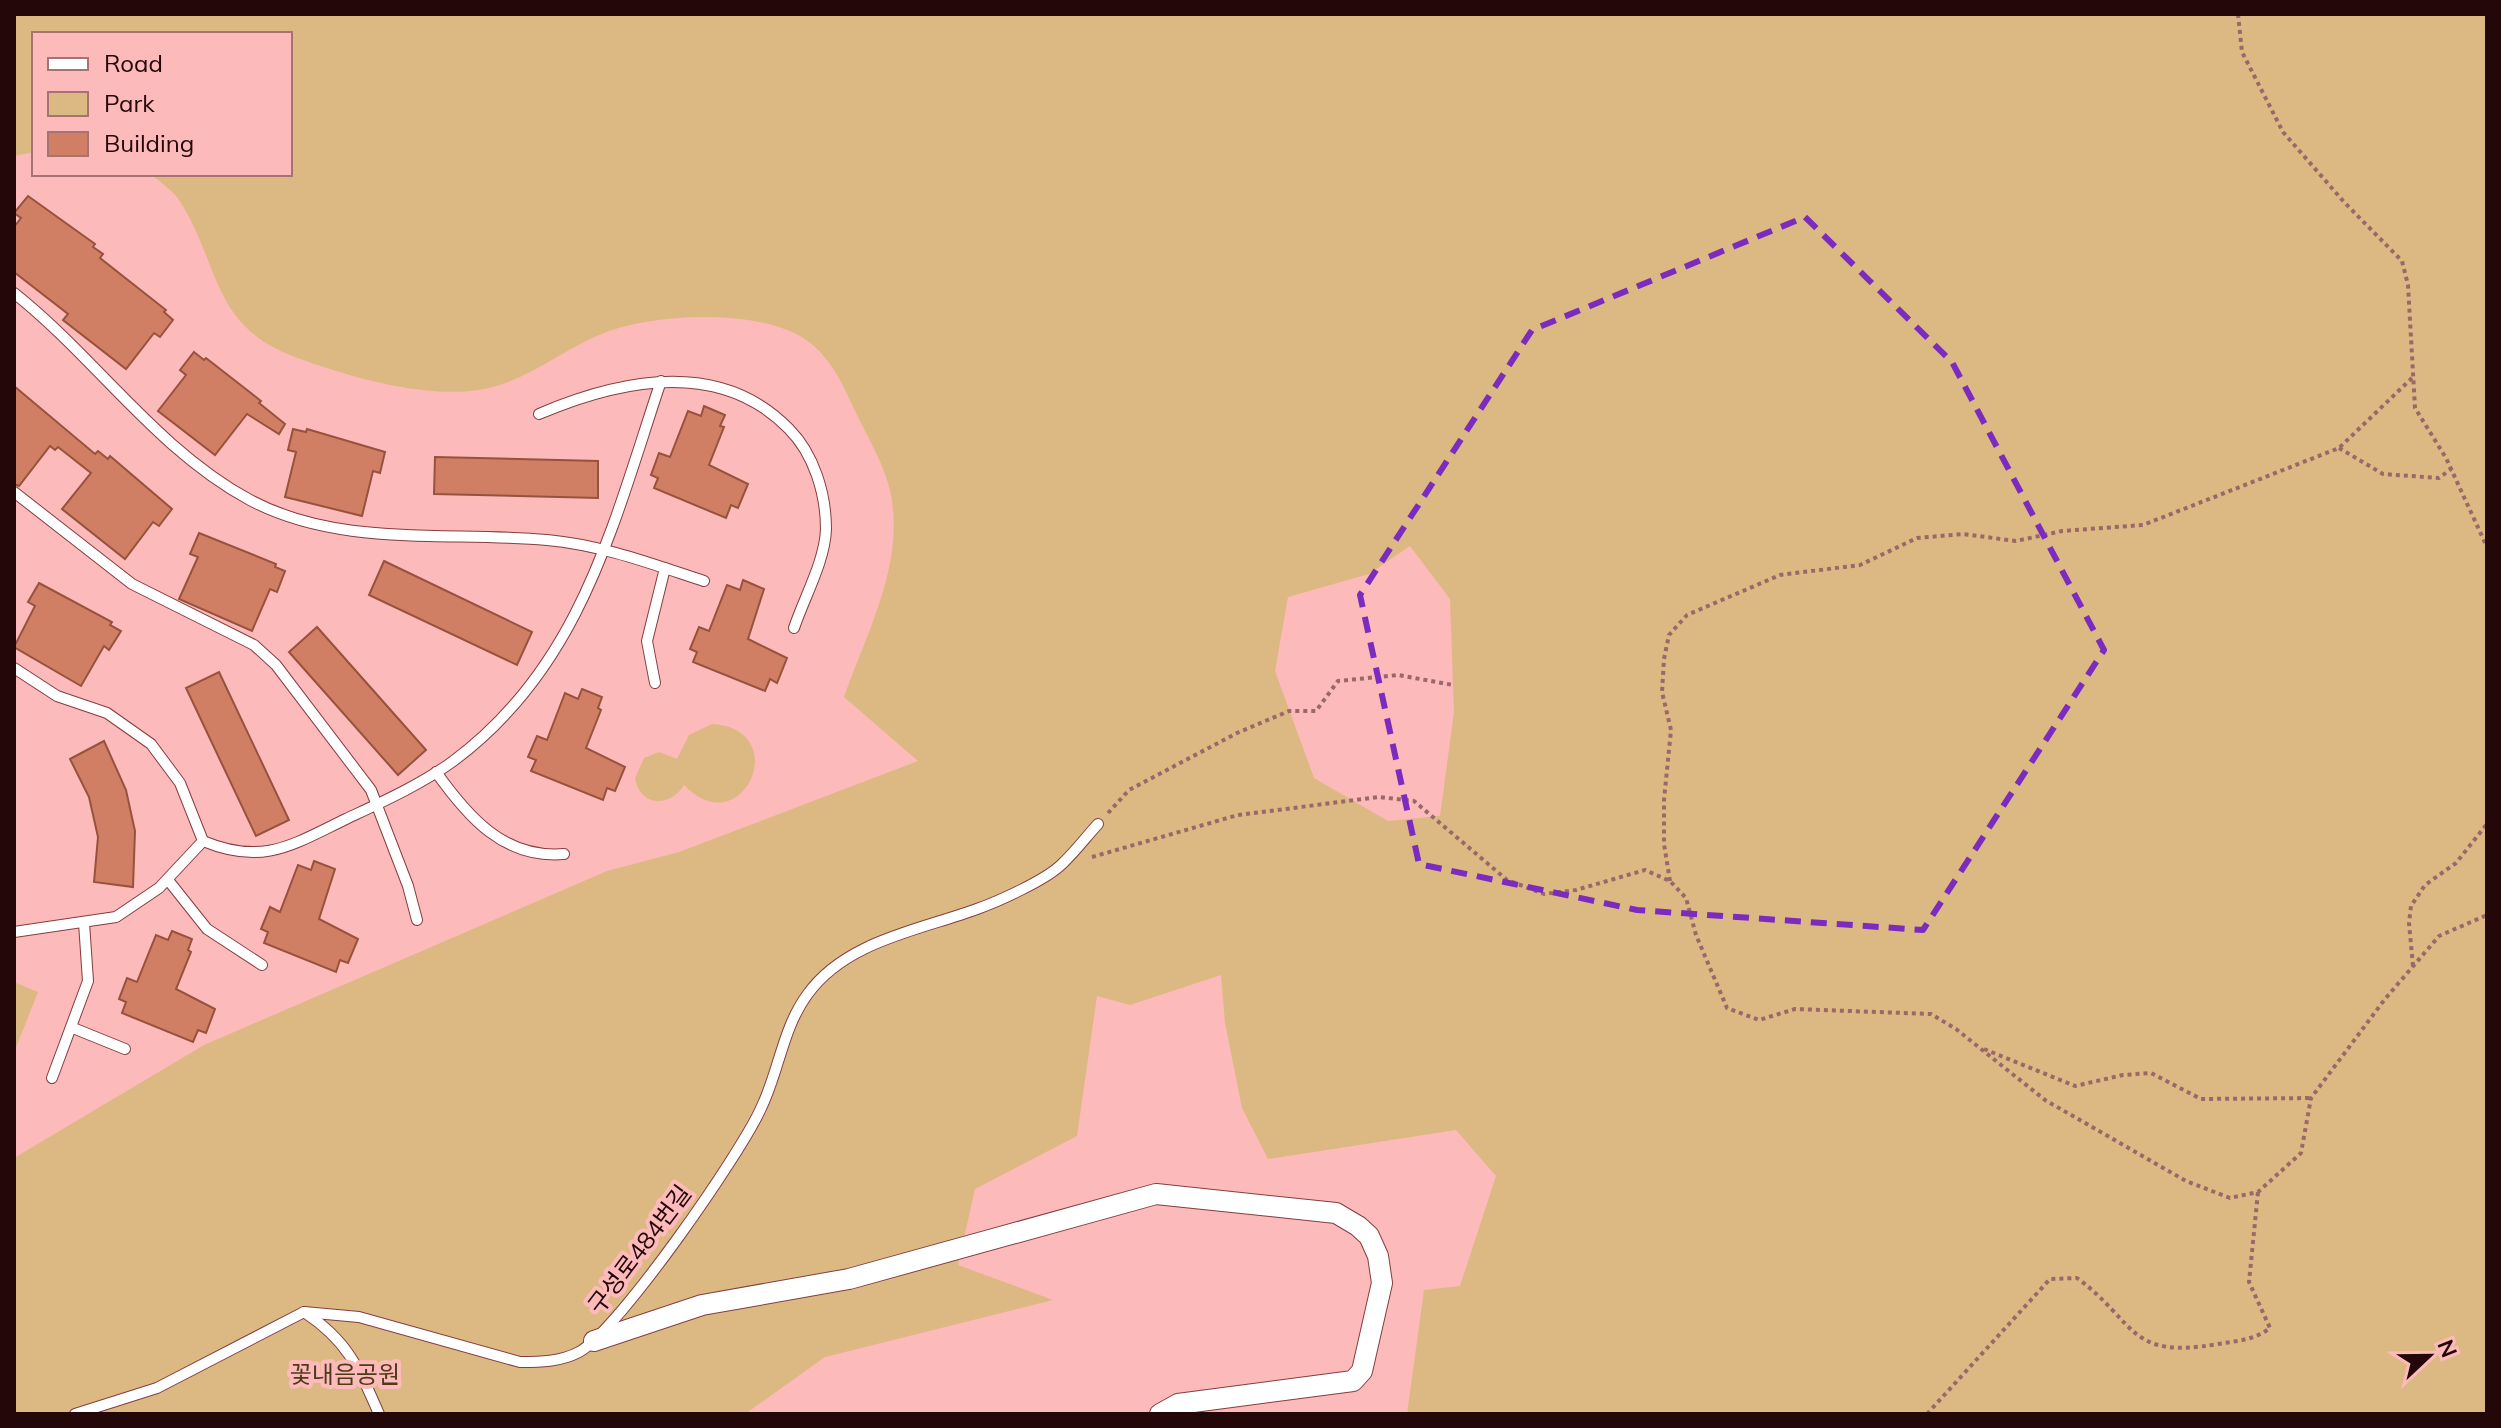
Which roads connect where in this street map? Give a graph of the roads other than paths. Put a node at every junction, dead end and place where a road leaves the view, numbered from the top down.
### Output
1 (14, 293) edge
2 (661, 381) junction
3 (539, 414) dead end
4 (14, 492) edge
5 (605, 548) junction
6 (665, 568) junction
7 (704, 581) dead end
8 (794, 628) dead end
9 (14, 668) edge
10 (655, 683) dead end
11 (436, 772) junction
12 (377, 804) junction
13 (1098, 824) road end
14 (203, 841) junction
15 (564, 854) dead end
16 (168, 880) junction
17 (417, 920) dead end
18 (84, 923) junction
19 (14, 932) edge
20 (262, 965) dead end
21 (73, 1028) junction
22 (125, 1049) dead end
23 (52, 1078) dead end
24 (304, 1312) junction
25 (594, 1341) junction
26 (75, 1414) edge
27 (379, 1414) edge
28 (1160, 1414) edge

1 - 5 lane
2 - 3 lane
2 - 5 lane
2 - 8 lane
4 - 12 lane
5 - 6 lane
5 - 11 lane
6 - 7 lane
6 - 10 lane
9 - 14 lane
11 - 12 lane
11 - 15 lane
12 - 14 lane
12 - 17 lane
13 - 25 lane, 구성로484번길
14 - 16 lane
16 - 18 lane
16 - 20 lane
18 - 19 lane
18 - 21 lane
21 - 22 lane
21 - 23 lane
24 - 25 lane, 구성로484번길
24 - 26 lane
24 - 27 lane
25 - 28 street

